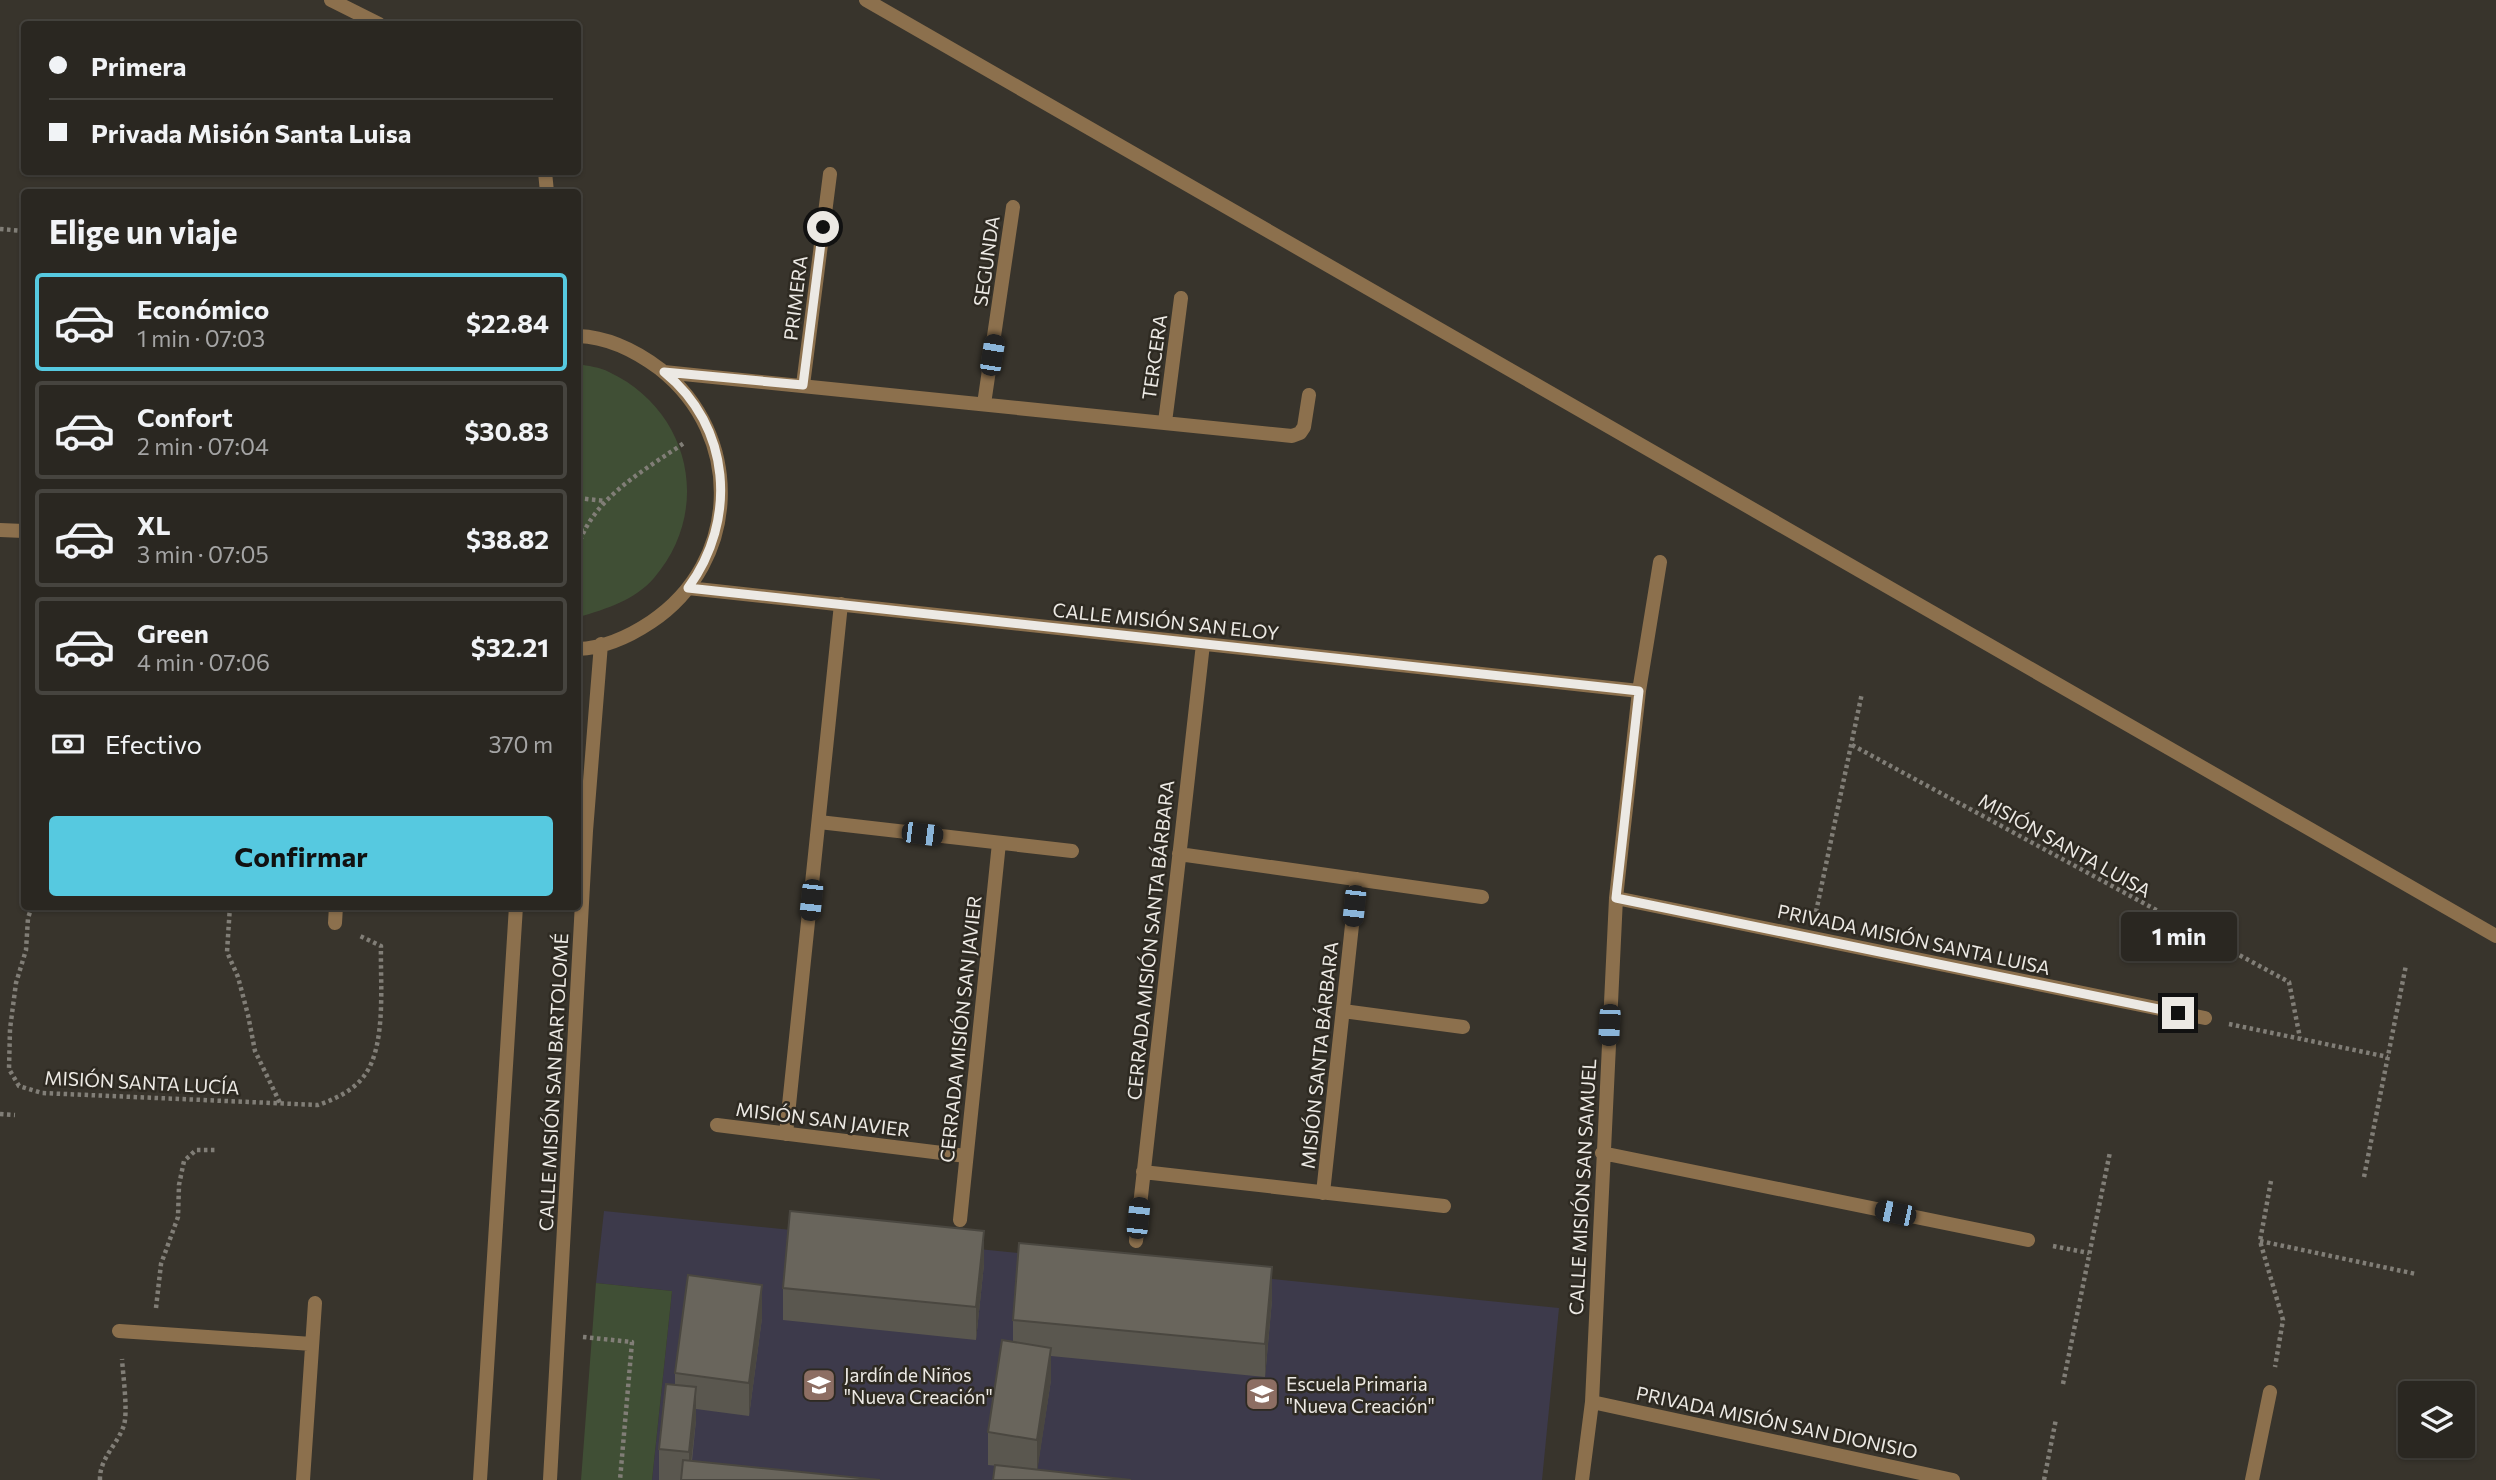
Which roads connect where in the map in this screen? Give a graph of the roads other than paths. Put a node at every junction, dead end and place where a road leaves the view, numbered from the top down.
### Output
1 (331, 0) edge
2 (866, 0) edge
3 (373, 21) edge
4 (830, 174) dead end
5 (1013, 207) dead end
6 (1181, 298) dead end
7 (581, 336) edge
8 (664, 372) junction
9 (803, 385) junction
10 (1310, 395) dead end
11 (984, 404) junction
12 (1165, 422) junction
13 (0, 530) edge
14 (21, 531) edge
15 (1660, 562) dead end
16 (688, 588) junction
17 (841, 604) junction
18 (601, 644) junction
19 (1203, 644) junction
20 (581, 648) edge
21 (1639, 691) junction
22 (819, 822) junction
23 (999, 843) junction
24 (1072, 851) dead end
25 (1179, 854) junction
26 (1357, 879) junction
27 (1482, 897) dead end
28 (1616, 898) junction
29 (336, 910) edge
30 (516, 910) edge
31 (335, 923) road end
32 (2496, 936) edge
33 (1343, 1011) junction
34 (2205, 1018) road end
35 (1463, 1027) dead end
36 (717, 1125) dead end
37 (786, 1135) junction
38 (1602, 1153) junction
39 (966, 1156) junction
40 (1143, 1172) junction
41 (1323, 1193) junction
42 (1444, 1206) dead end
43 (960, 1220) dead end
44 (2028, 1240) road end
45 (1136, 1241) dead end
46 (315, 1303) dead end
47 (119, 1331) road end
48 (312, 1344) junction
49 (2270, 1392) road end
50 (1592, 1402) junction
51 (303, 1480) edge
52 (480, 1480) edge
53 (550, 1480) edge
54 (1582, 1480) edge
55 (1953, 1480) edge
56 (2252, 1480) edge

1 - 3 street
2 - 32 street
4 - 9 street, PRIMERA
5 - 11 street, SEGUNDA
6 - 12 street, TERCERA
7 - 8 street
8 - 9 street
8 - 16 street
9 - 11 street
10 - 12 street
11 - 12 street
13 - 14 street
15 - 21 street, CALLE MISIÓN SAN SAMUEL
16 - 17 street, CALLE MISIÓN SAN ELOY
16 - 18 street
17 - 19 street, CALLE MISIÓN SAN ELOY
17 - 22 street
18 - 20 street
18 - 53 street, CALLE MISIÓN SAN BARTOLOMÉ
19 - 21 street, CALLE MISIÓN SAN ELOY
19 - 25 street, CERRADA MISIÓN SANTA BÁRBARA
21 - 28 street, CALLE MISIÓN SAN SAMUEL
22 - 23 street
22 - 37 street
23 - 24 street
23 - 39 street, CERRADA MISIÓN SAN JAVIER
25 - 26 street
25 - 40 street, CERRADA MISIÓN SANTA BÁRBARA
26 - 27 street
26 - 33 street, MISIÓN SANTA BÁRBARA
28 - 34 street, PRIVADA MISIÓN SANTA LUISA
28 - 38 street, CALLE MISIÓN SAN SAMUEL
29 - 31 street
30 - 52 street
33 - 35 street
33 - 41 street, MISIÓN SANTA BÁRBARA
36 - 37 street, MISIÓN SAN JAVIER
37 - 39 street, MISIÓN SAN JAVIER
38 - 44 street
38 - 50 street, CALLE MISIÓN SAN SAMUEL
39 - 43 street, CERRADA MISIÓN SAN JAVIER
40 - 41 street, MISIÓN SANTA BÁRBARA
40 - 45 street, CERRADA MISIÓN SANTA BÁRBARA
41 - 42 street, MISIÓN SANTA BÁRBARA
46 - 48 street
47 - 48 street
48 - 51 street
49 - 56 street
50 - 54 street, CALLE MISIÓN SAN SAMUEL
50 - 55 street, PRIVADA MISIÓN SAN DIONISIO

